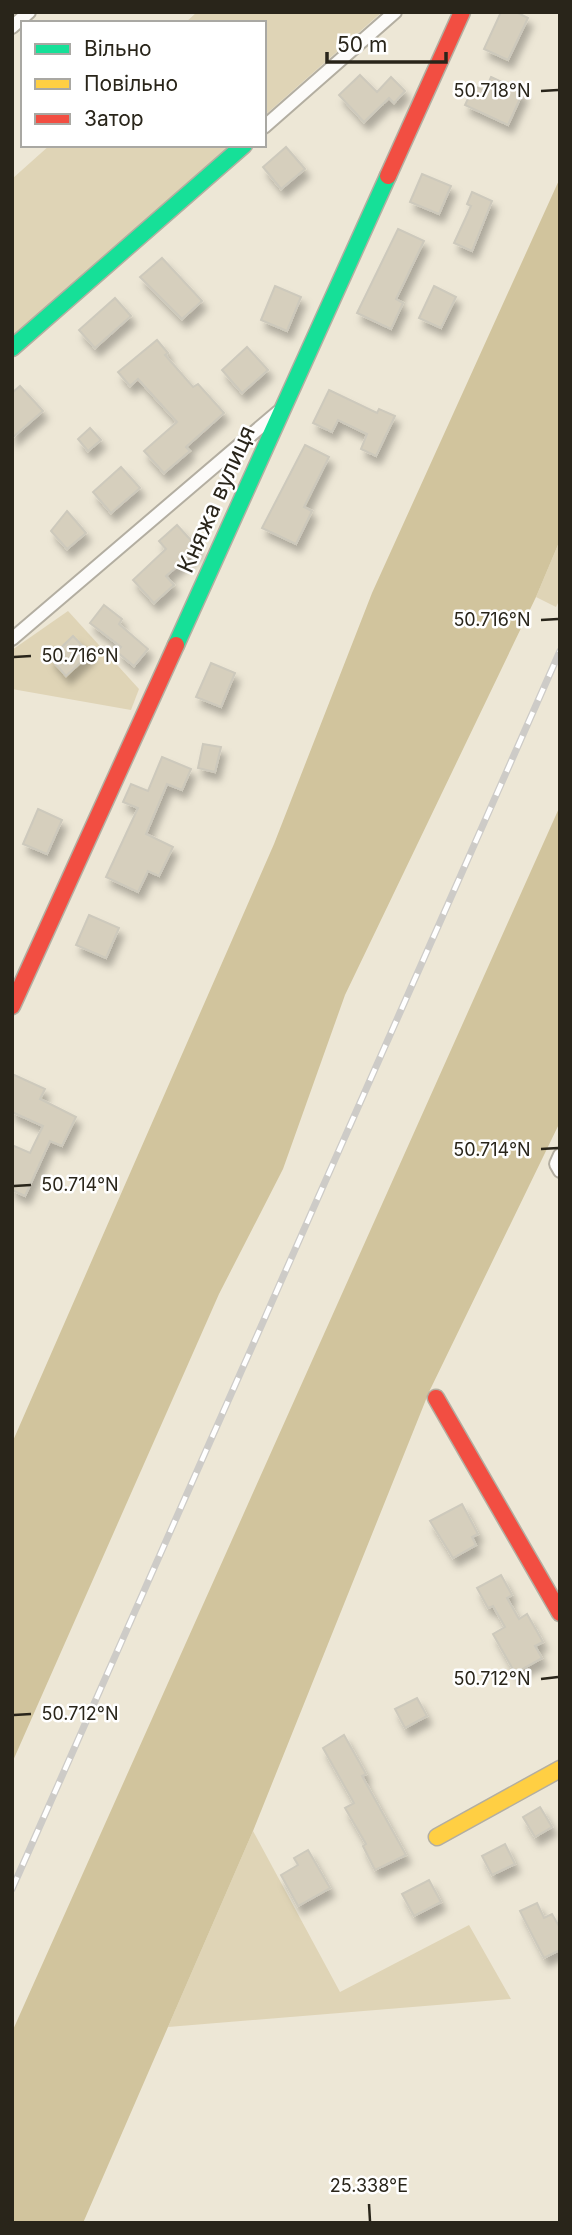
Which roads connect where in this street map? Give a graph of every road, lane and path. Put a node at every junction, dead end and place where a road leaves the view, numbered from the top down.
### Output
1 (29, 12) edge
2 (395, 12) edge
3 (462, 12) edge
4 (12, 27) edge
5 (266, 125) edge
6 (242, 147) edge
7 (12, 348) edge
8 (282, 409) junction
9 (12, 639) edge
10 (12, 1006) edge
11 (436, 1398) dead end
12 (560, 1613) edge
13 (560, 1769) edge
14 (438, 1837) dead end

1 - 4 street
2 - 5 street
3 - 8 street, Княжа вулиця
6 - 7 street
8 - 9 street
8 - 10 street, Княжа вулиця
11 - 12 street
13 - 14 street

